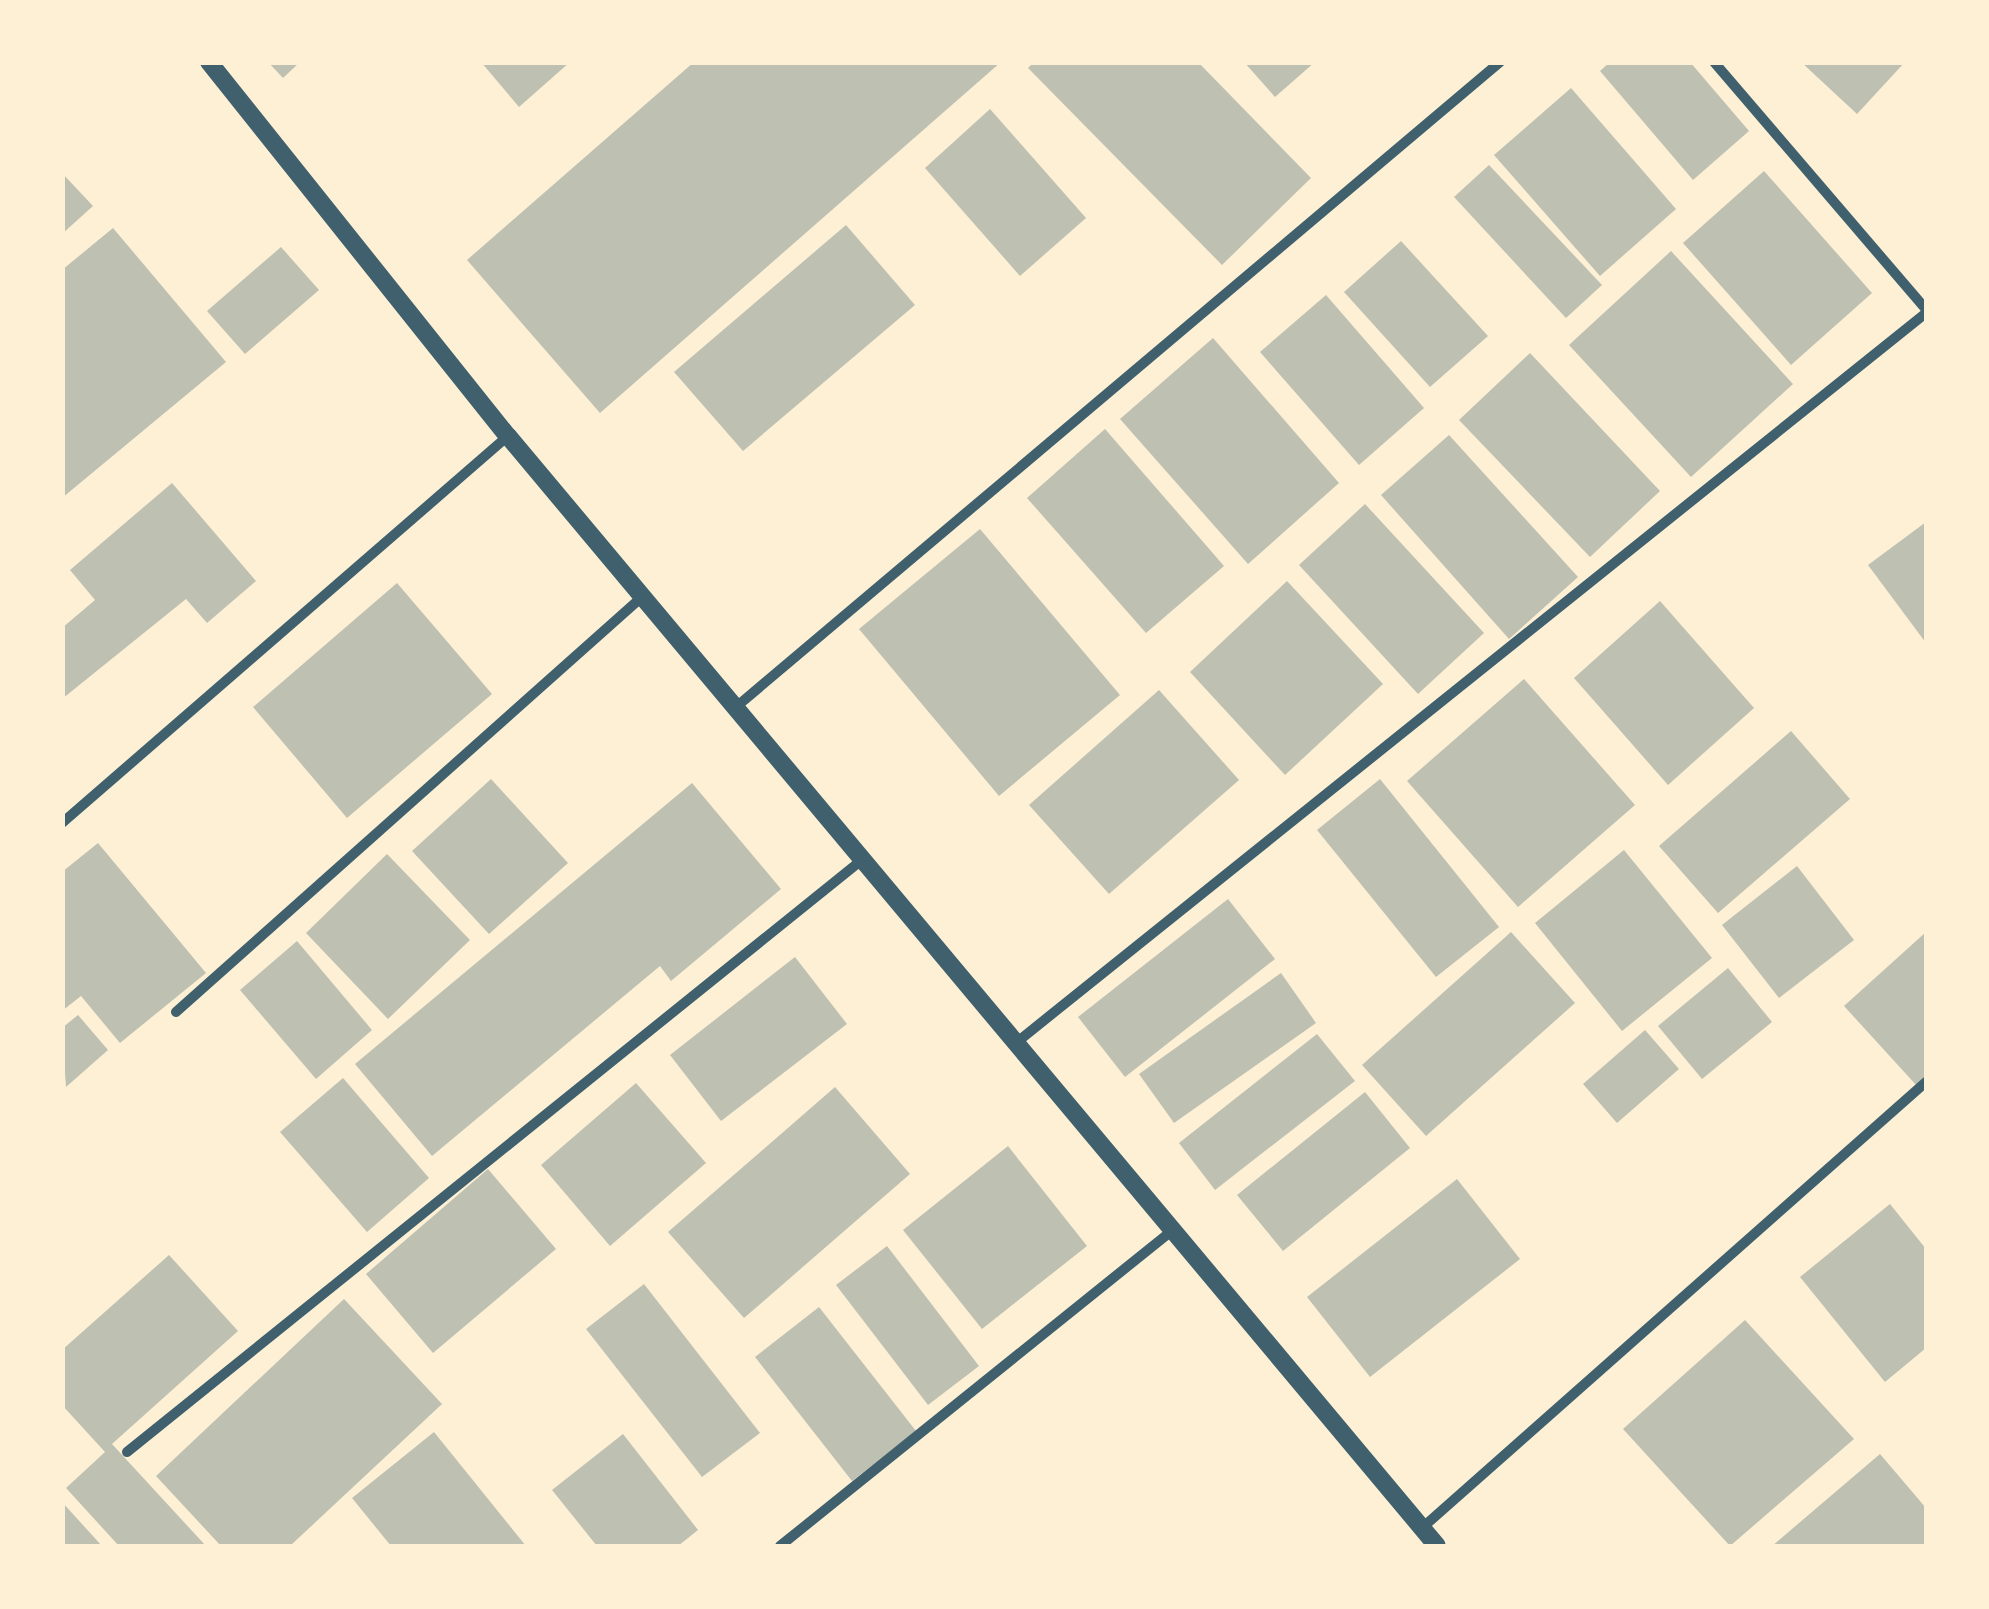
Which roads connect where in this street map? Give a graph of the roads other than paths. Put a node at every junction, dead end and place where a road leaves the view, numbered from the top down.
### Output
1 (210, 62) edge
2 (1500, 62) edge
3 (1714, 62) edge
4 (1926, 311) edge
5 (508, 436) junction
6 (643, 596) junction
7 (736, 707) junction
8 (62, 823) edge
9 (863, 859) junction
10 (176, 1012) dead end
11 (1017, 1042) junction
12 (1926, 1082) edge
13 (1174, 1228) junction
14 (127, 1452) dead end
15 (1422, 1528) junction
16 (780, 1546) edge
17 (1437, 1546) edge

1 - 5 street
2 - 7 street
3 - 4 street
4 - 11 street
5 - 6 street
5 - 8 street
6 - 7 street
6 - 10 street
7 - 9 street
9 - 11 street
9 - 14 street
11 - 13 street
12 - 15 street
13 - 15 street
13 - 16 street
15 - 17 street

